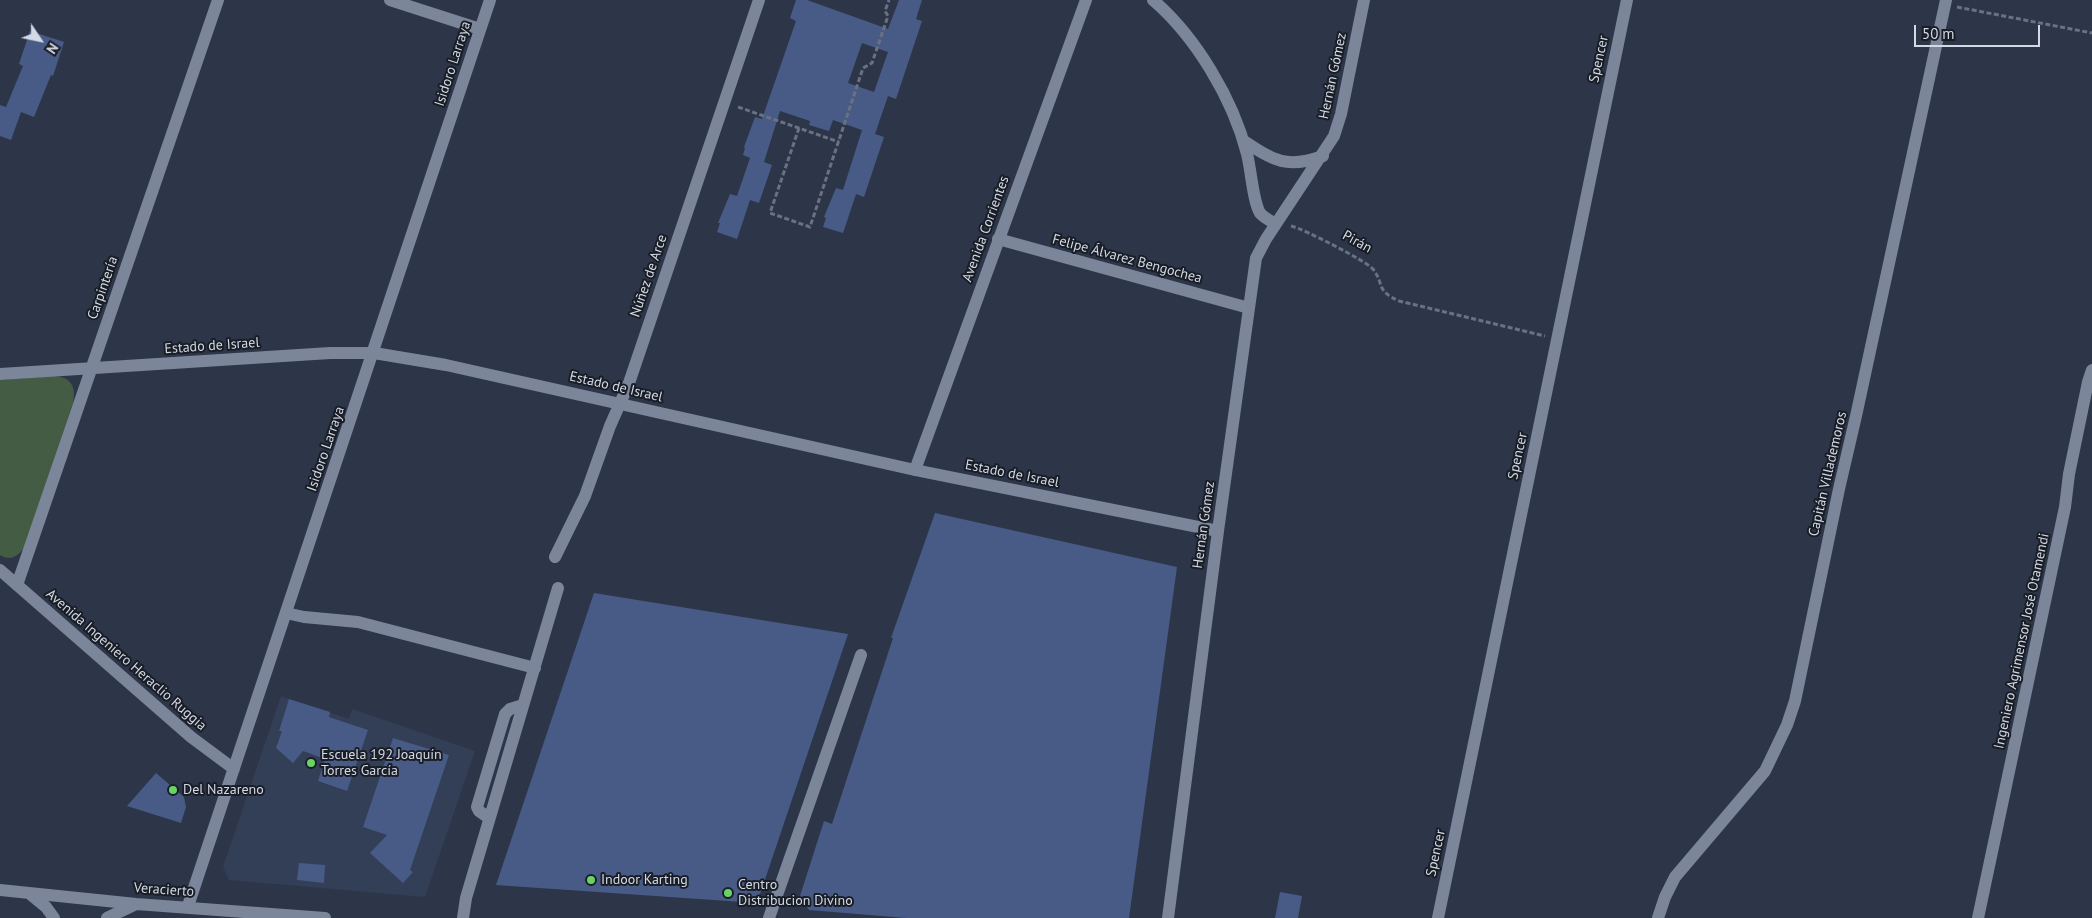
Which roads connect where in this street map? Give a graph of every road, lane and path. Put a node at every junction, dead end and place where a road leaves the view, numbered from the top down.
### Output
1 (218, 0) edge
2 (390, 0) edge
3 (490, 0) edge
4 (758, 0) edge
5 (889, 0) edge
6 (1086, 0) edge
7 (1153, 0) edge
8 (1364, 0) edge
9 (1627, 0) edge
10 (1946, 3) edge
11 (480, 29) junction
12 (2092, 33) edge
13 (724, 102) junction
14 (799, 128) junction
15 (1244, 141) junction
16 (839, 142) junction
17 (1323, 156) junction
18 (1276, 224) junction
19 (998, 239) junction
20 (1249, 308) junction
21 (1558, 339) junction
22 (374, 353) junction
23 (90, 369) junction
24 (2092, 370) edge
25 (0, 374) edge
26 (621, 403) junction
27 (915, 470) junction
28 (1218, 531) junction
29 (554, 557) dead end
30 (0, 570) edge
31 (17, 585) junction
32 (558, 588) dead end
33 (286, 613) junction
34 (862, 655) dead end
35 (535, 668) junction
36 (234, 769) junction
37 (0, 890) edge
38 (29, 893) junction
39 (136, 904) junction
40 (188, 906) junction
41 (243, 915) edge
42 (54, 918) edge
43 (107, 918) edge
44 (325, 918) edge
45 (463, 918) edge
46 (769, 918) edge
47 (1168, 918) edge
48 (1438, 918) edge
49 (1658, 918) edge
50 (1978, 918) edge

1 - 23 street, Carpintería
2 - 11 street
3 - 11 street, Isidoro Larraya
4 - 13 street, Núñez de Arce
5 - 16 path
6 - 19 street, Avenida Corrientes
7 - 15 street
8 - 17 street, Hernán Gómez
9 - 21 street, Spencer
10 - 12 path
10 - 49 street, Capitán Villademoros
11 - 22 street, Isidoro Larraya
13 - 14 path
13 - 26 street, Núñez de Arce
14 - 16 path
14 - 16 path
15 - 17 street
15 - 18 street
17 - 18 street, Hernán Gómez
18 - 20 street, Hernán Gómez
18 - 21 path, Pirán
19 - 20 street, Felipe Álvarez Bengochea
19 - 27 street, Avenida Corrientes
20 - 28 street, Hernán Gómez
21 - 48 street, Spencer
22 - 23 street, Estado de Israel
22 - 26 street, Estado de Israel
22 - 33 street, Isidoro Larraya
23 - 25 street, Estado de Israel
23 - 31 street, Carpintería
24 - 50 street, Ingeniero Agrimensor José Otamendi
26 - 27 street, Estado de Israel
26 - 29 street, Núñez de Arce
27 - 28 street, Estado de Israel
28 - 47 street, Hernán Gómez
30 - 31 street, Avenida Ingeniero Heraclio Ruggia
31 - 36 street, Avenida Ingeniero Heraclio Ruggia
32 - 35 street
33 - 35 street
33 - 36 street, Isidoro Larraya
34 - 46 street
35 - 45 street
36 - 40 street, Isidoro Larraya
37 - 38 street, Veracierto
38 - 39 street, Veracierto
38 - 42 street
39 - 40 street, Veracierto
39 - 43 street
40 - 41 street, Veracierto
41 - 44 street, Veracierto

